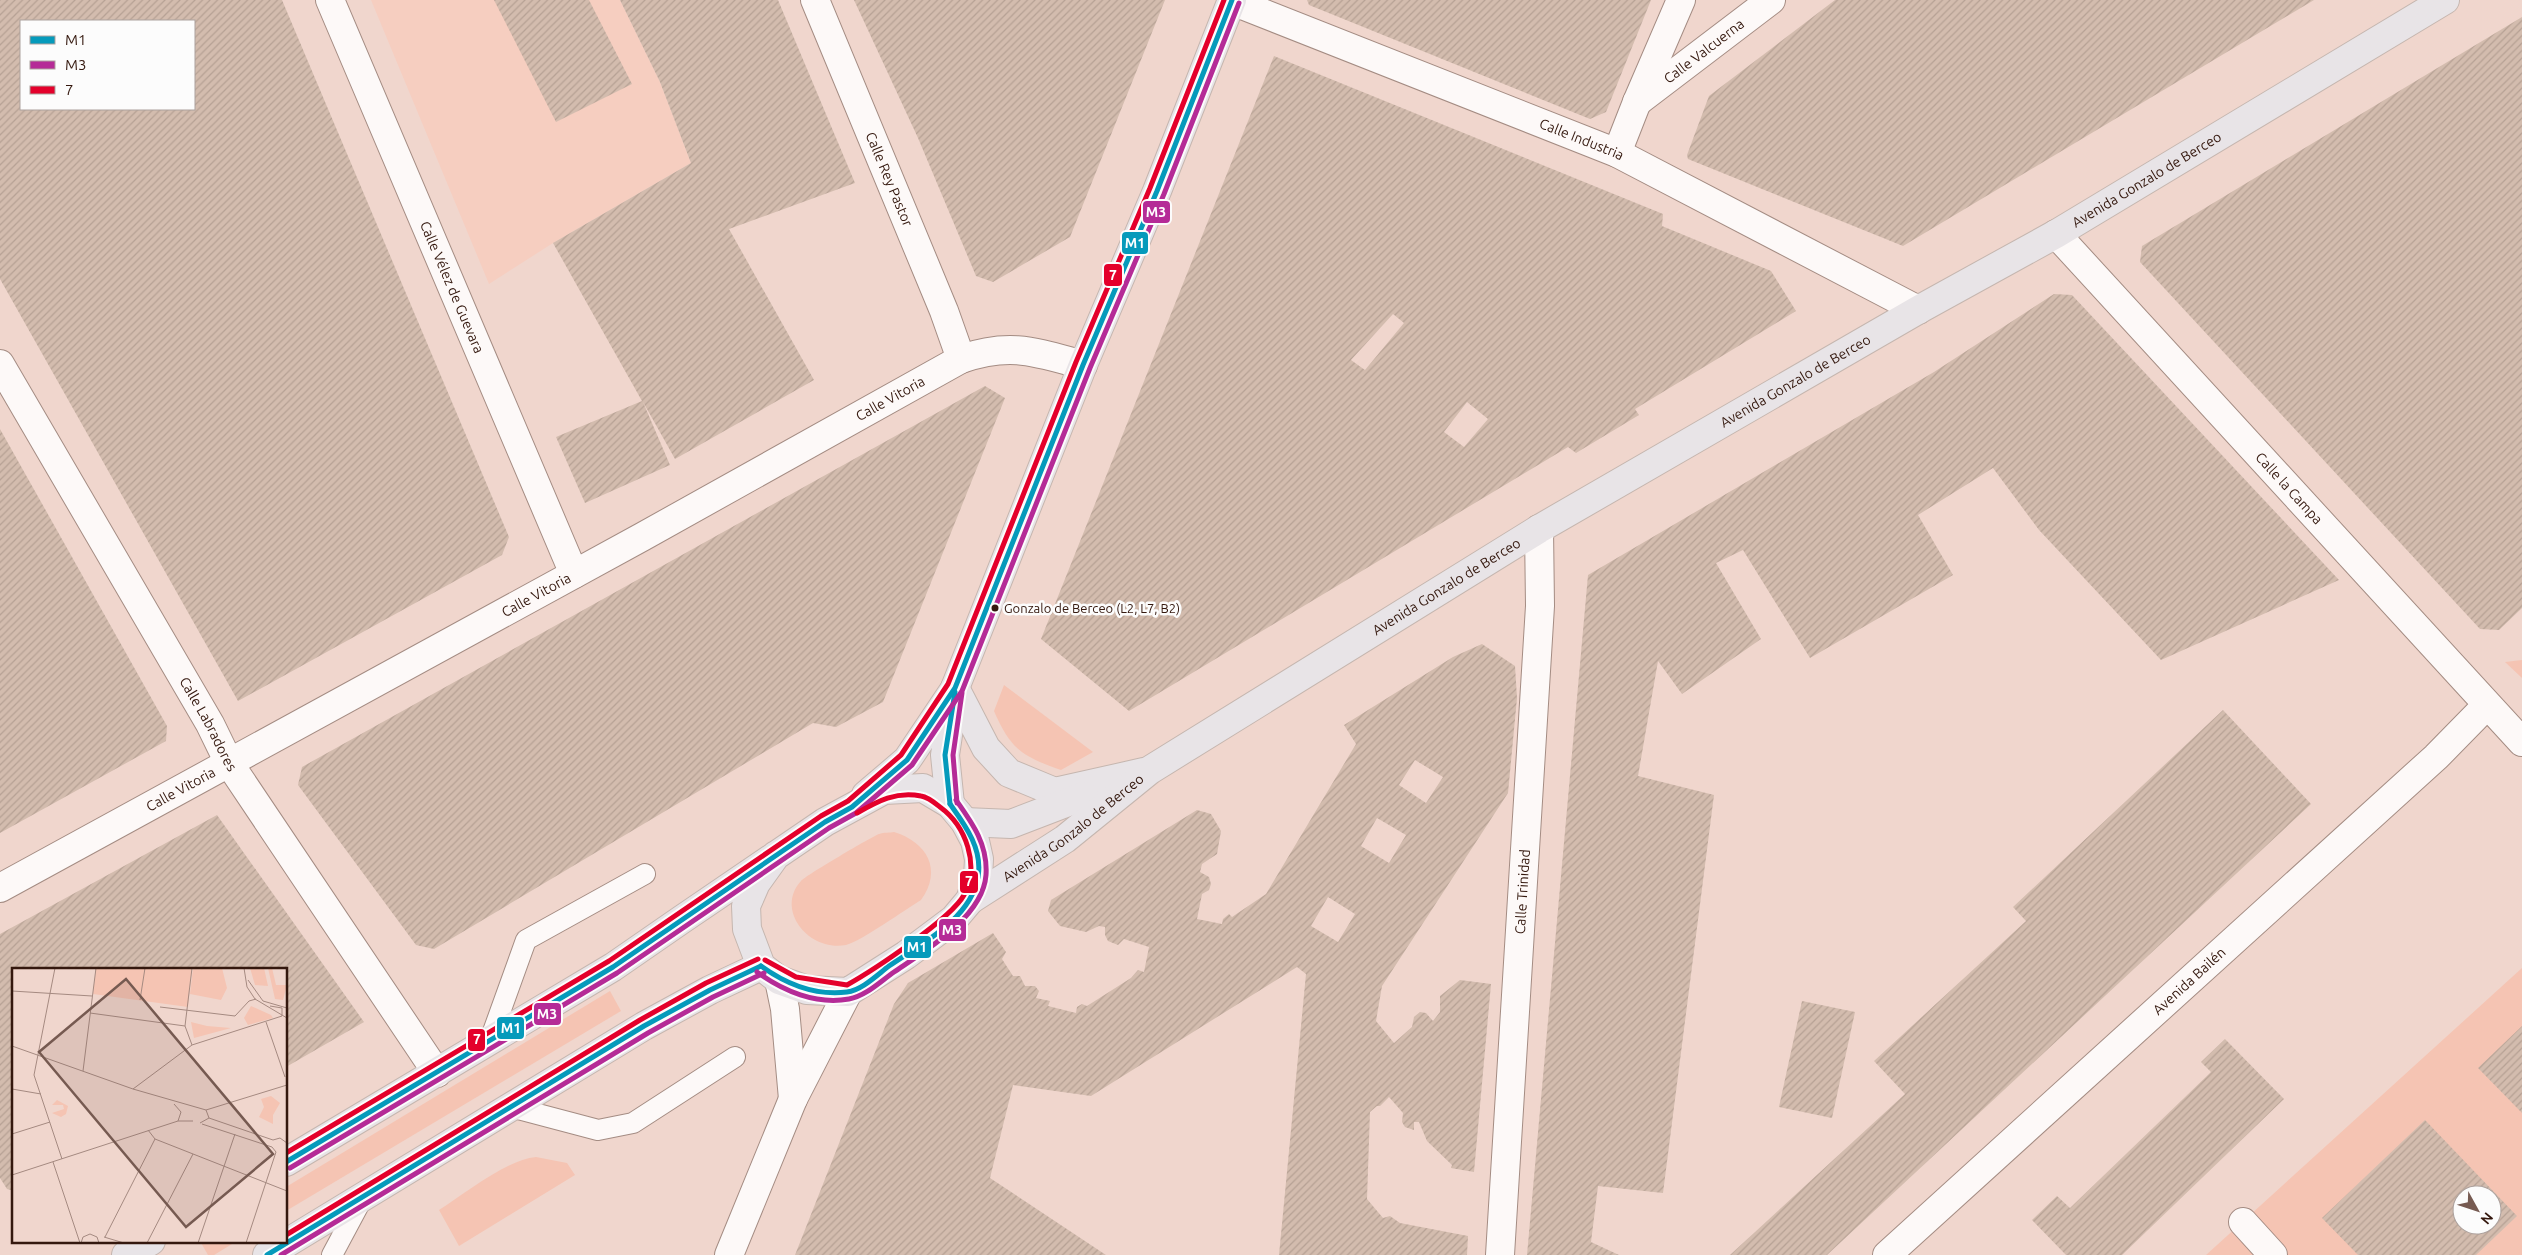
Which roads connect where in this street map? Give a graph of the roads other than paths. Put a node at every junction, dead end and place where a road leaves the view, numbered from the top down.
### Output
1 (330, 0) edge
2 (814, 0) edge
3 (1681, 0) edge
4 (1771, 0) edge
5 (2444, 0) edge
6 (1232, 1) edge
7 (1637, 102) junction
8 (1617, 153) junction
9 (2056, 234) junction
10 (1918, 310) junction
11 (961, 359) junction
12 (0, 364) edge
13 (1083, 365) junction
14 (1539, 529) junction
15 (574, 574) junction
16 (956, 688) junction
17 (2487, 705) junction
18 (2522, 742) edge
19 (229, 763) junction
20 (1150, 770) junction
21 (852, 807) junction
22 (958, 813) junction
23 (776, 856) junction
24 (645, 874) dead end
25 (0, 888) edge
26 (970, 900) junction
27 (770, 973) junction
28 (848, 992) junction
29 (490, 1040) junction
30 (735, 1057) dead end
31 (437, 1073) junction
32 (794, 1099) junction
33 (511, 1107) junction
34 (290, 1156) edge
35 (364, 1195) junction
36 (2243, 1222) dead end
37 (149, 1242) edge
38 (126, 1255) edge
39 (267, 1255) edge
40 (332, 1255) edge
41 (729, 1255) edge
42 (1500, 1255) edge
43 (1887, 1255) edge
44 (2273, 1255) edge

1 - 15 street, Calle Vélez de Guevara
2 - 11 street, Calle Rey Pastor
3 - 7 street
4 - 7 street, Calle Valcuerna
5 - 9 main road, Avenida Gonzalo de Berceo
6 - 8 street, Calle Industria
6 - 13 main road
7 - 8 street
8 - 10 street, Calle Industria
9 - 10 main road, Avenida Gonzalo de Berceo
9 - 17 street, Calle la Campa
10 - 14 main road, Avenida Gonzalo de Berceo
11 - 13 street, Calle Vitoria
11 - 15 street, Calle Vitoria
12 - 19 street, Calle Labradores
13 - 16 main road
14 - 20 main road, Avenida Gonzalo de Berceo
14 - 42 street, Calle Trinidad
15 - 19 street, Calle Vitoria
16 - 20 main road, Avenida Gonzalo de Berceo
16 - 21 main road
16 - 22 main road
17 - 18 street, Calle la Campa
17 - 43 street, Avenida Bailén
19 - 25 street, Calle Vitoria
19 - 31 street, Calle Labradores
20 - 22 main road, Avenida Gonzalo de Berceo
20 - 26 main road, Avenida Gonzalo de Berceo
21 - 22 main road
21 - 23 main road
22 - 26 main road
23 - 27 main road
23 - 29 main road
24 - 29 lane
26 - 28 main road
27 - 28 main road
27 - 32 street
27 - 33 main road
28 - 32 street
29 - 31 main road
30 - 33 lane
31 - 34 main road
32 - 41 street
33 - 35 main road
35 - 39 main road
35 - 40 lane
36 - 44 street
37 - 38 main road

